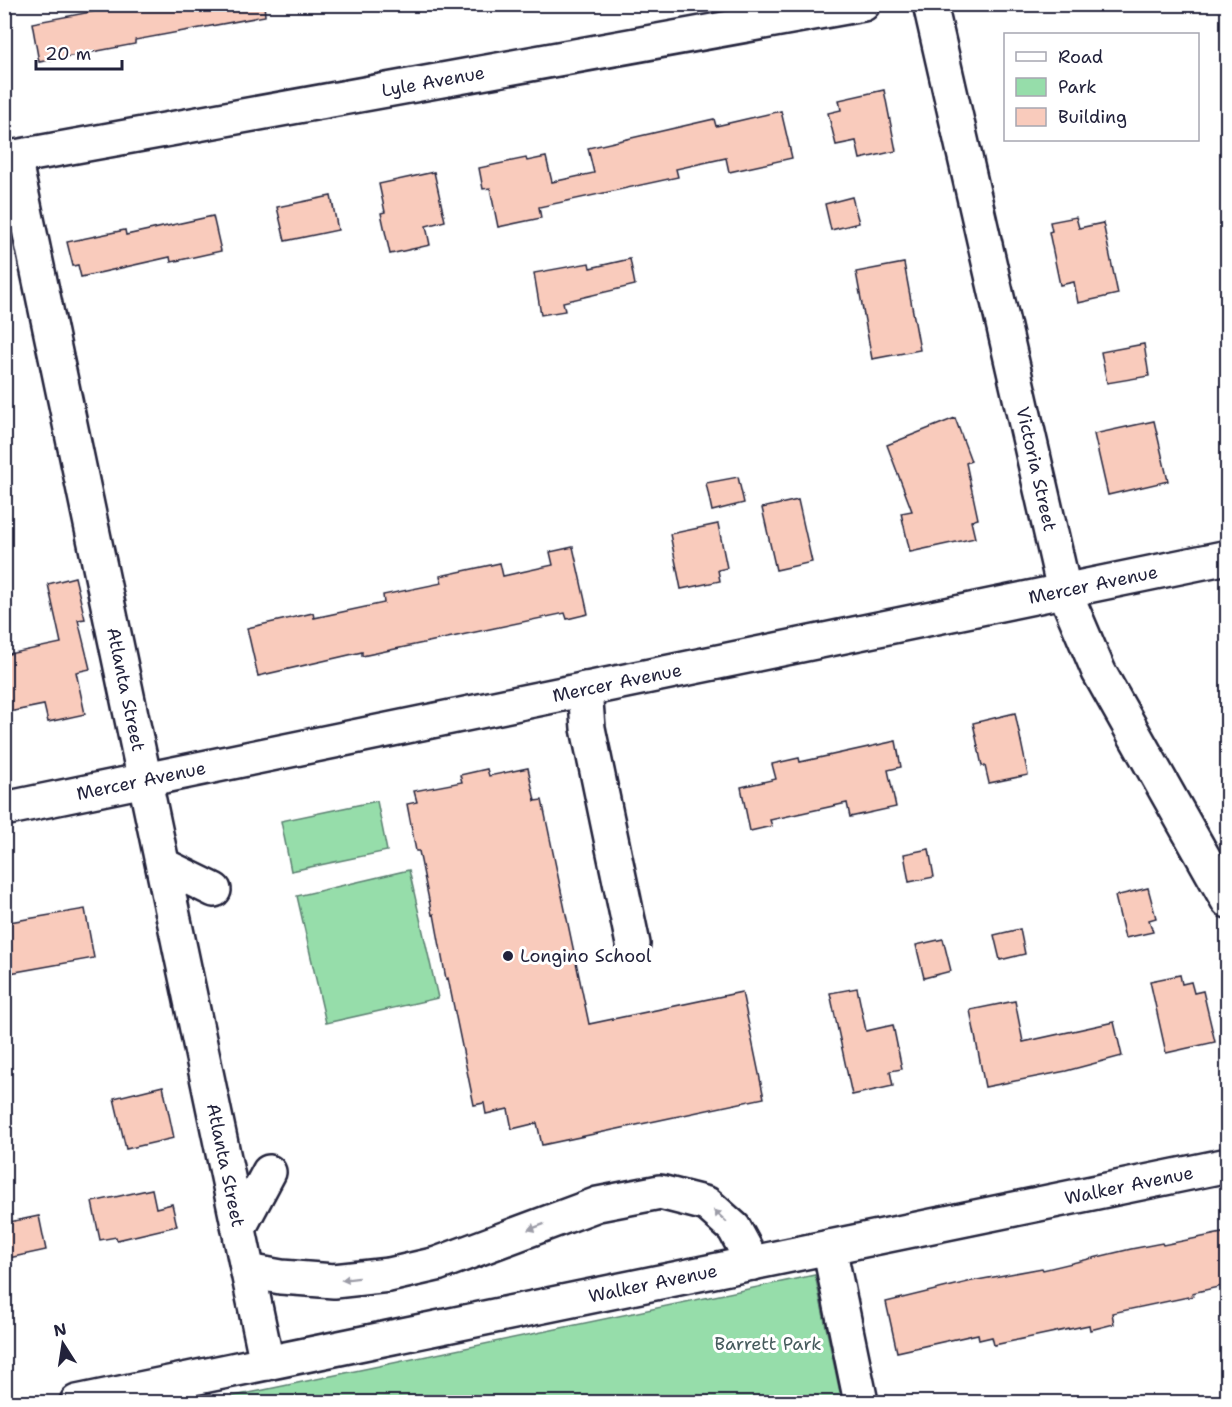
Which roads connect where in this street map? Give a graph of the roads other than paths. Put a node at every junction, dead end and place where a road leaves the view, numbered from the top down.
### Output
1 (863, 4) edge
2 (930, 4) edge
3 (9, 158) edge
4 (1227, 557) edge
5 (1064, 590) junction
6 (585, 689) junction
7 (145, 780) junction
8 (4, 809) edge
9 (163, 865) junction
10 (214, 890) dead end
11 (1227, 901) edge
12 (633, 944) dead end
13 (1227, 1165) edge
14 (269, 1172) dead end
15 (239, 1228) junction
16 (828, 1247) junction
17 (753, 1263) junction
18 (248, 1271) junction
19 (267, 1363) junction
20 (77, 1402) edge
21 (861, 1402) edge

1 - 3 street, Lyle Avenue
2 - 5 street, Victoria Street
3 - 7 street, Atlanta Street
4 - 5 street, Mercer Avenue
5 - 6 street, Mercer Avenue
5 - 11 street, Victoria Street
6 - 7 street, Mercer Avenue
6 - 12 street
7 - 8 street, Mercer Avenue
7 - 9 street, Atlanta Street
9 - 10 street
9 - 15 street, Atlanta Street
13 - 16 street, Walker Avenue
14 - 15 street
15 - 18 street, Atlanta Street
16 - 17 street, Walker Avenue
16 - 21 street
17 -> 18 street
17 - 19 street, Walker Avenue
18 - 19 street, Atlanta Street
19 - 20 street, Walker Avenue

